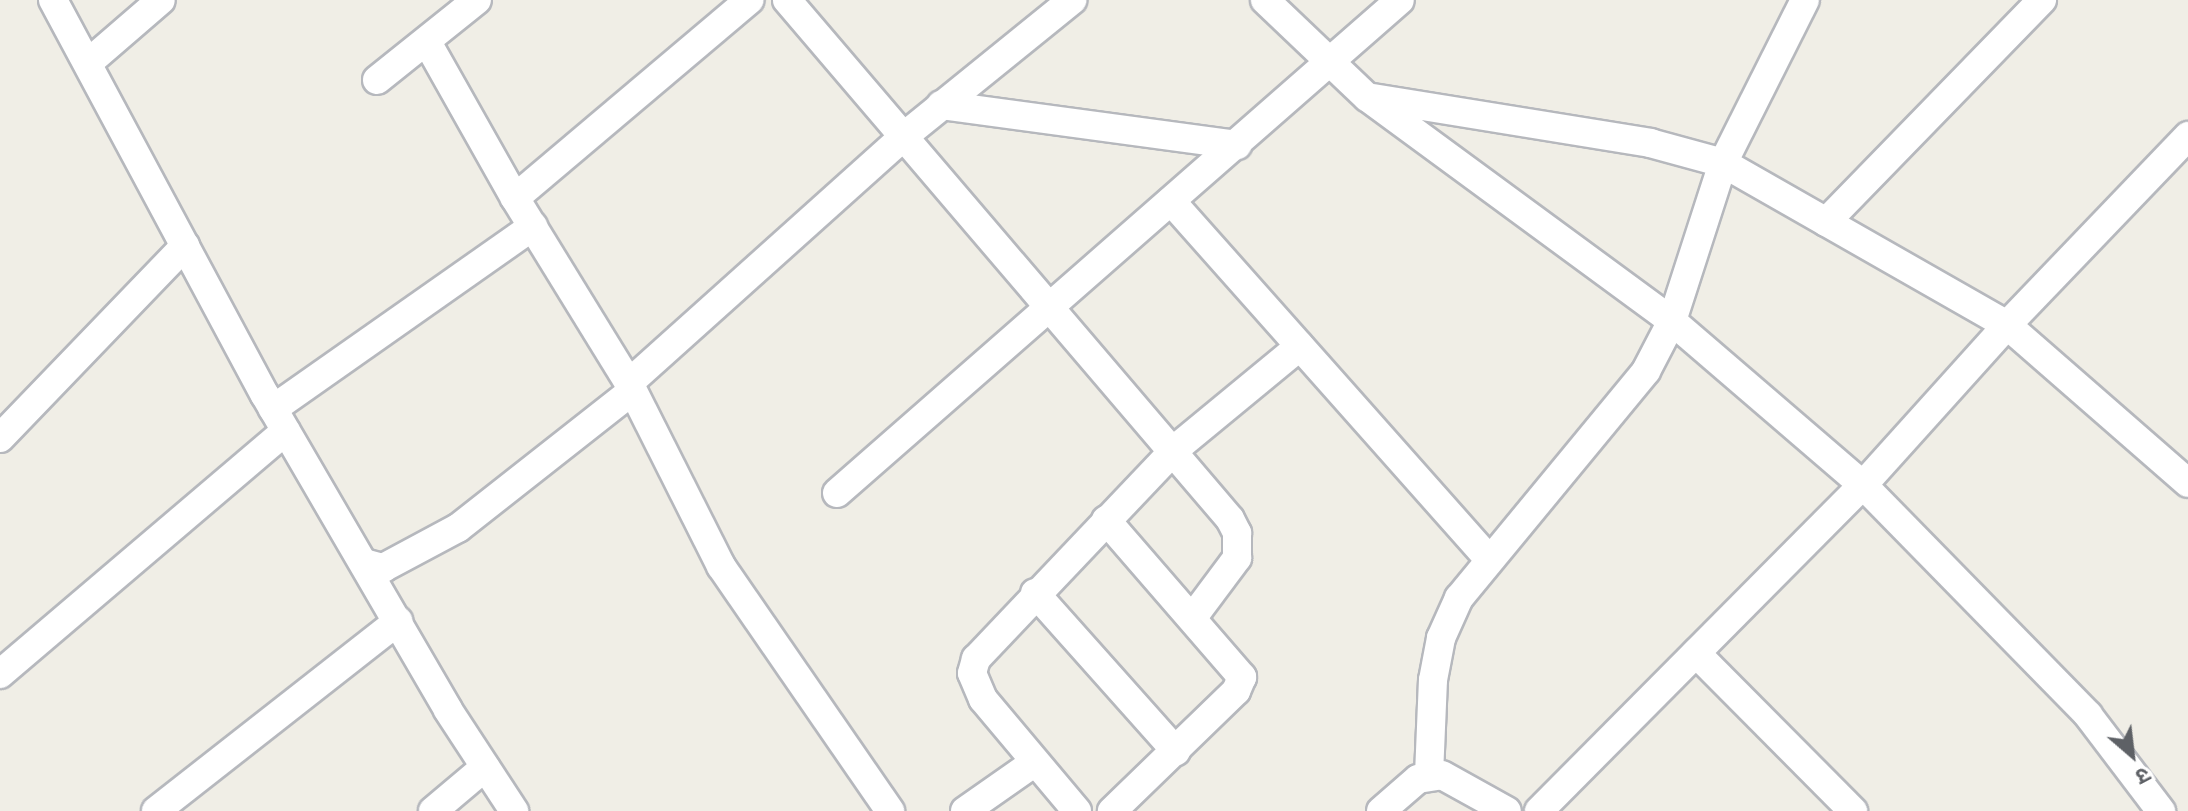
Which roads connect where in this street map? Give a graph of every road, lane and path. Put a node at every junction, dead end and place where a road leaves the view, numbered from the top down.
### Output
1 (53, 0) edge
2 (161, 0) edge
3 (477, 0) edge
4 (749, 0) edge
5 (787, 0) edge
6 (1072, 0) edge
7 (1265, 0) edge
8 (1400, 0) edge
9 (1805, 0) edge
10 (2042, 0) edge
11 (427, 42) junction
12 (88, 63) junction
13 (1327, 64) junction
14 (377, 80) dead end
15 (1367, 97) junction
16 (941, 105) junction
17 (2188, 136) edge
18 (903, 137) junction
19 (1237, 145) junction
20 (1723, 163) junction
21 (515, 198) junction
22 (1171, 201) junction
23 (1826, 222) junction
24 (533, 226) junction
25 (185, 246) junction
26 (1047, 308) junction
27 (1672, 321) junction
28 (2007, 325) junction
29 (1300, 346) junction
30 (629, 383) junction
31 (280, 420) junction
32 (0, 438) edge
33 (1174, 450) junction
34 (2188, 483) edge
35 (1863, 485) junction
36 (837, 493) dead end
37 (1106, 520) junction
38 (1489, 559) junction
39 (364, 563) junction
40 (1035, 593) junction
41 (1193, 617) junction
42 (398, 621) junction
43 (1696, 653) junction
44 (5, 661) edge
45 (1176, 751) junction
46 (1035, 762) junction
47 (485, 767) junction
48 (1429, 775) junction
49 (156, 811) edge
50 (433, 811) edge
51 (514, 811) edge
52 (890, 811) edge
53 (965, 811) edge
54 (1077, 811) edge
55 (1112, 811) edge
56 (1381, 811) edge
57 (1507, 811) edge
58 (1539, 811) edge
59 (1853, 811) edge
60 (2161, 811) edge

1 - 12 street
2 - 12 street
3 - 11 street
4 - 21 street
5 - 18 street
6 - 16 street
7 - 13 street
8 - 13 street
9 - 20 street
10 - 23 street
11 - 14 street
11 - 21 street
12 - 25 street
13 - 15 street
13 - 19 street
15 - 20 street
15 - 27 street
16 - 18 street
16 - 19 street
17 - 28 street
18 - 26 street
18 - 30 street
19 - 22 street
20 - 23 street
20 - 27 street
21 - 24 street
22 - 26 street
22 - 29 street
23 - 28 street
24 - 30 street
24 - 31 street
25 - 31 street
25 - 32 street
26 - 33 street
26 - 36 street
27 - 35 street
27 - 38 street
28 - 34 street
28 - 35 street
29 - 33 street
29 - 38 street
30 - 39 street
30 - 52 street
31 - 39 street
31 - 44 street
33 - 37 street
33 - 41 street
35 - 43 street
35 - 60 street
37 - 40 street
37 - 41 street
38 - 48 street
39 - 42 street
40 - 45 street
40 - 46 street
41 - 45 street
42 - 47 street
42 - 49 street
43 - 58 street
43 - 59 street
45 - 55 street
46 - 53 street
46 - 54 street
47 - 50 street
47 - 51 street
48 - 56 street
48 - 57 street

